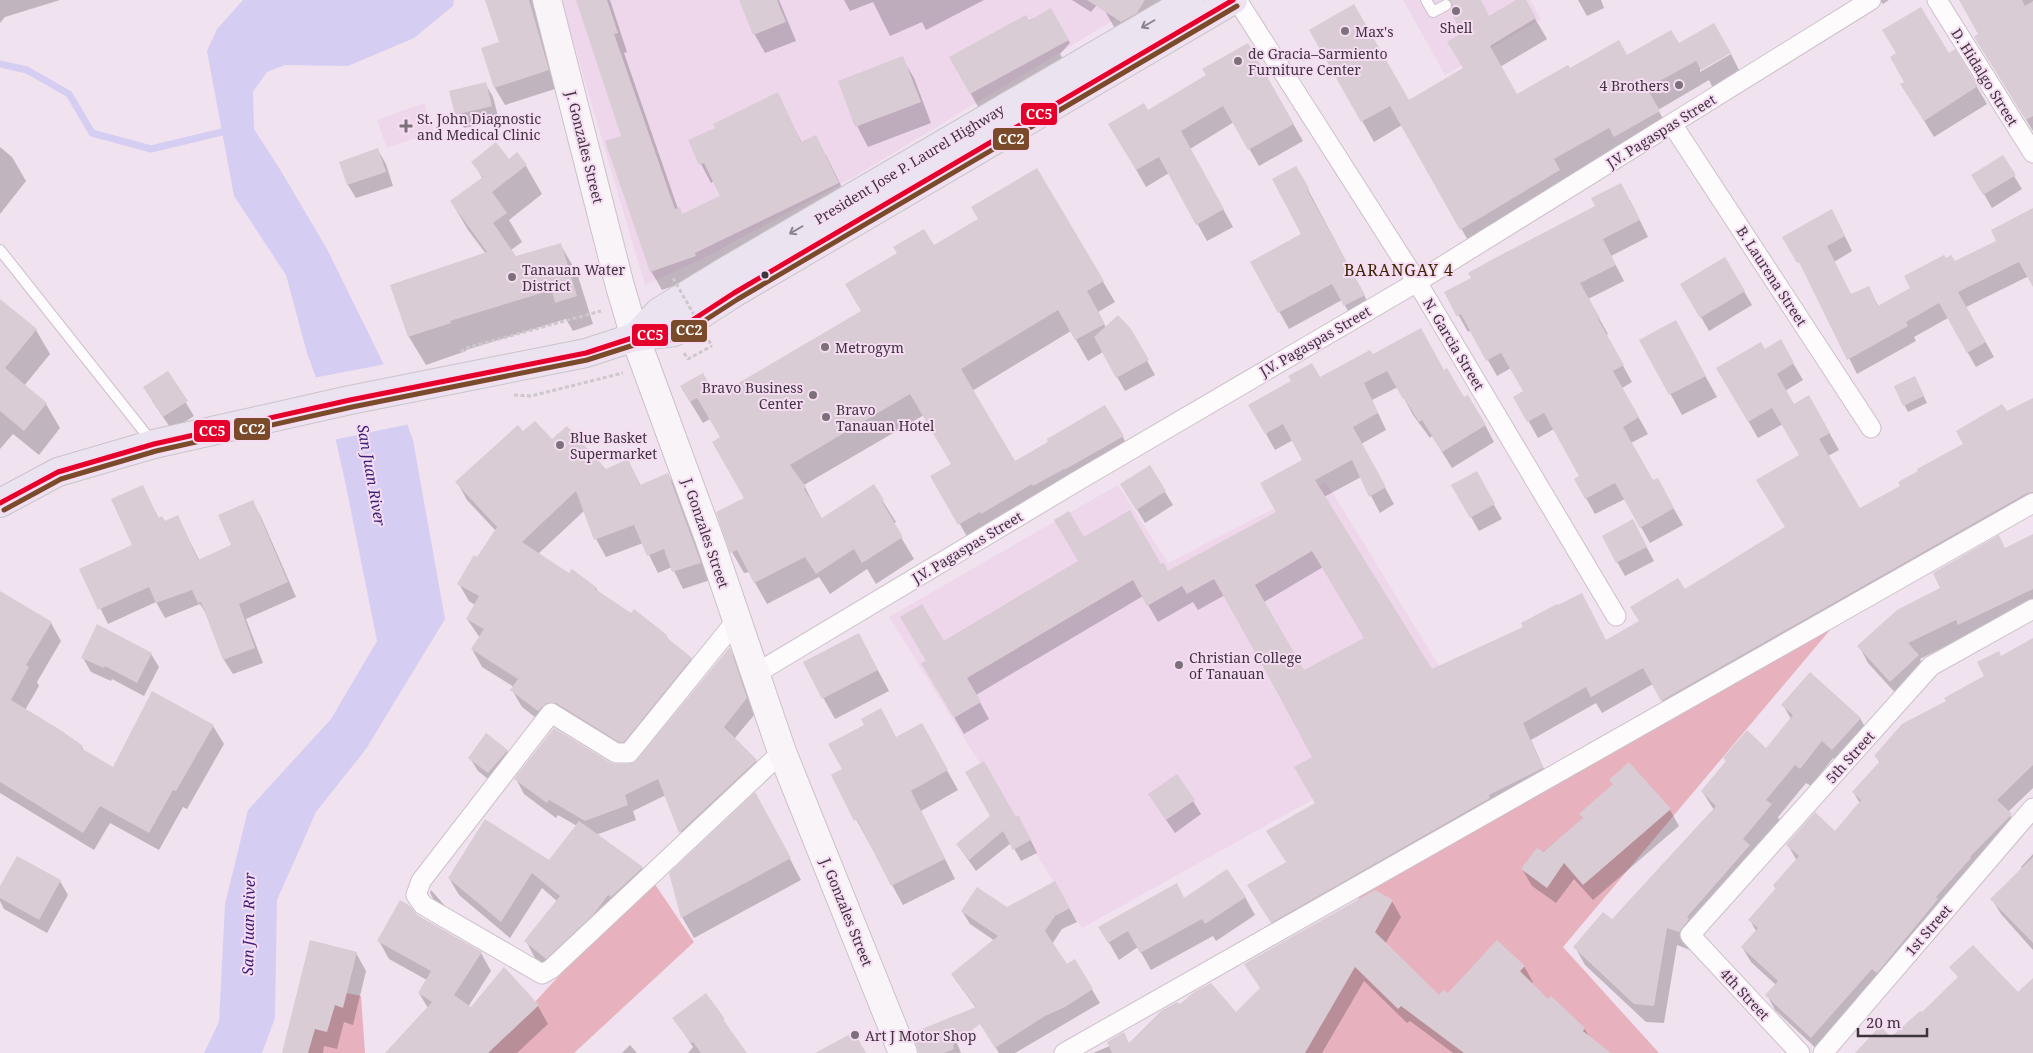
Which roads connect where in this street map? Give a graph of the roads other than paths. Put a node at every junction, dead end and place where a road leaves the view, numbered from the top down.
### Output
1 (547, 0) edge
2 (1190, 0) edge
3 (1232, 0) edge
4 (1237, 0) edge
5 (1426, 0) edge
6 (1871, 0) edge
7 (1937, 0) edge
8 (1446, 5) dead end
9 (1672, 124) junction
10 (2033, 153) edge
11 (0, 250) edge
12 (1417, 282) junction
13 (636, 337) junction
14 (1871, 428) dead end
15 (154, 444) junction
16 (0, 503) edge
17 (2033, 503) edge
18 (2033, 608) edge
19 (1616, 616) dead end
20 (736, 621) junction
21 (755, 674) junction
22 (782, 752) junction
23 (2033, 808) edge
24 (1690, 935) joint
25 (904, 1053) edge
26 (1064, 1053) edge
27 (1800, 1053) edge
28 (1822, 1053) edge

1 - 13 main road, J. Gonzales Street
2 -> 13 highway, President Jose P. Laurel Highway
3 - 13 highway, President Jose P. Laurel Highway
4 - 12 street, N. Garcia Street
5 - 8 lane
6 - 9 street, J.V. Pagaspas Street
7 - 10 street, D. Hidalgo Street
9 - 12 street, J.V. Pagaspas Street
9 - 14 street, B. Laurena Street
11 - 15 lane
12 - 19 street, N. Garcia Street
12 - 21 street, J.V. Pagaspas Street
13 - 15 highway, President Jose P. Laurel Highway
13 - 20 main road, J. Gonzales Street
15 - 16 highway, President Jose P. Laurel Highway
17 - 26 street
18 - 24 street, 5th Street
20 - 21 main road, J. Gonzales Street
20 - 22 street
21 - 22 main road, J. Gonzales Street
22 - 25 main road, J. Gonzales Street
23 - 28 street, 1st Street
24 - 27 street, 4th Street

